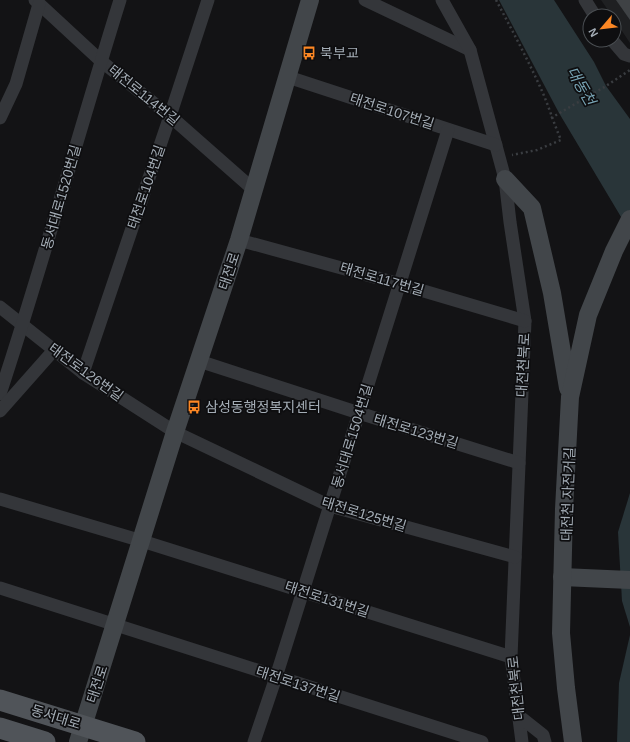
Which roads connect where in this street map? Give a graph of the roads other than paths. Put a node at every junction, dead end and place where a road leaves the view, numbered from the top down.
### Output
1 (120, 0) edge
2 (208, 0) edge
3 (310, 0) edge
4 (364, 0) edge
5 (442, 0) edge
6 (37, 2) edge
7 (619, 48) edge
8 (470, 50) junction
9 (630, 56) edge
10 (101, 61) junction
11 (288, 78) junction
12 (170, 116) junction
13 (0, 118) edge
14 (448, 130) junction
15 (496, 145) junction
16 (505, 179) junction
17 (254, 190) junction
18 (630, 219) edge
19 (239, 240) junction
20 (400, 284) junction
21 (0, 307) edge
22 (525, 321) junction
23 (23, 325) junction
24 (54, 350) junction
25 (200, 361) junction
26 (83, 373) junction
27 (0, 394) edge
28 (570, 397) junction
29 (0, 410) edge
30 (359, 413) junction
31 (175, 432) junction
32 (519, 463) junction
33 (0, 499) edge
34 (330, 506) junction
35 (142, 541) junction
36 (515, 557) junction
37 (562, 577) junction
38 (630, 580) edge
39 (0, 588) edge
40 (303, 591) junction
41 (115, 626) junction
42 (512, 657) junction
43 (276, 677) junction
44 (0, 700) edge
45 (519, 716) junction
46 (0, 728) edge
47 (81, 734) edge
48 (45, 742) edge
49 (135, 742) edge
50 (254, 742) edge
51 (482, 742) edge
52 (522, 742) edge
53 (545, 742) edge
54 (574, 742) edge

1 - 10 street, 동서대로1520번길
2 - 12 street, 태전로104번길
3 - 11 street, 태전로
4 - 8 street
5 - 8 street, 대전천북로
6 - 10 street, 태전로114번길
6 - 13 street
7 - 9 street
8 - 15 street, 대전천북로
10 - 12 street, 태전로114번길
10 - 23 street, 동서대로1520번길
11 - 14 street, 태전로107번길
11 - 17 street, 태전로
12 - 17 street, 태전로114번길
12 - 26 street, 태전로104번길
14 - 15 street, 태전로107번길
14 - 20 street, 동서대로1504번길
15 - 16 street, 대전천북로
16 - 22 street, 대전천북로
16 - 28 street
17 - 19 street, 태전로
18 - 28 street
19 - 20 street, 태전로117번길
19 - 25 street, 태전로
20 - 22 street, 태전로117번길
20 - 30 street, 동서대로1504번길
21 - 23 street, 태전로126번길
22 - 32 street, 대전천북로
23 - 24 street, 태전로126번길
23 - 27 street, 동서대로1520번길
24 - 26 street, 태전로126번길
24 - 29 street
25 - 30 street, 태전로123번길
25 - 31 street, 태전로
26 - 31 street, 태전로126번길
28 - 37 street
30 - 32 street, 태전로123번길
30 - 34 street, 동서대로1504번길
31 - 34 street, 태전로125번길
31 - 35 street, 태전로
32 - 36 street, 대전천북로
33 - 35 street
34 - 36 street, 태전로125번길
34 - 40 street, 동서대로1504번길
35 - 40 street, 태전로131번길
35 - 41 street, 태전로
36 - 42 street, 대전천북로
37 - 38 street
37 - 54 street
39 - 41 street
40 - 42 street, 태전로131번길
40 - 43 street, 동서대로1504번길
41 - 43 street, 태전로137번길
41 - 47 street, 태전로
42 - 45 street, 대전천북로
43 - 50 street, 동서대로1504번길
43 - 51 street, 태전로137번길
44 - 47 main road, 동서대로
45 - 52 street, 대전천북로
45 - 53 street
46 - 48 main road, 동서대로
47 - 49 main road, 동서대로

